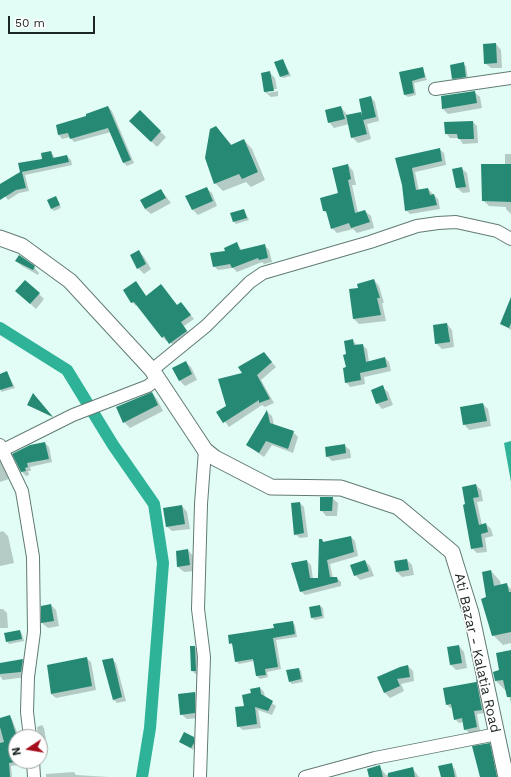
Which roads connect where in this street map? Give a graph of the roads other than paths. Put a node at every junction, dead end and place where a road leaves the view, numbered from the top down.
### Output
1 (511, 78) edge
2 (435, 89) dead end
3 (0, 238) edge
4 (511, 239) edge
5 (155, 374) junction
6 (1, 447) edge
7 (205, 450) junction
8 (29, 729) edge
9 (497, 734) junction
10 (200, 777) edge
11 (305, 777) edge
12 (506, 777) edge

1 - 2 street
3 - 5 main road, Ati Bazar - Kalatia Road
4 - 5 street
5 - 6 street
5 - 7 main road, Ati Bazar - Kalatia Road
6 - 8 street
7 - 9 main road, Ati Bazar - Kalatia Road
7 - 10 street
9 - 11 street
9 - 12 main road, Ati Bazar - Kalatia Road

